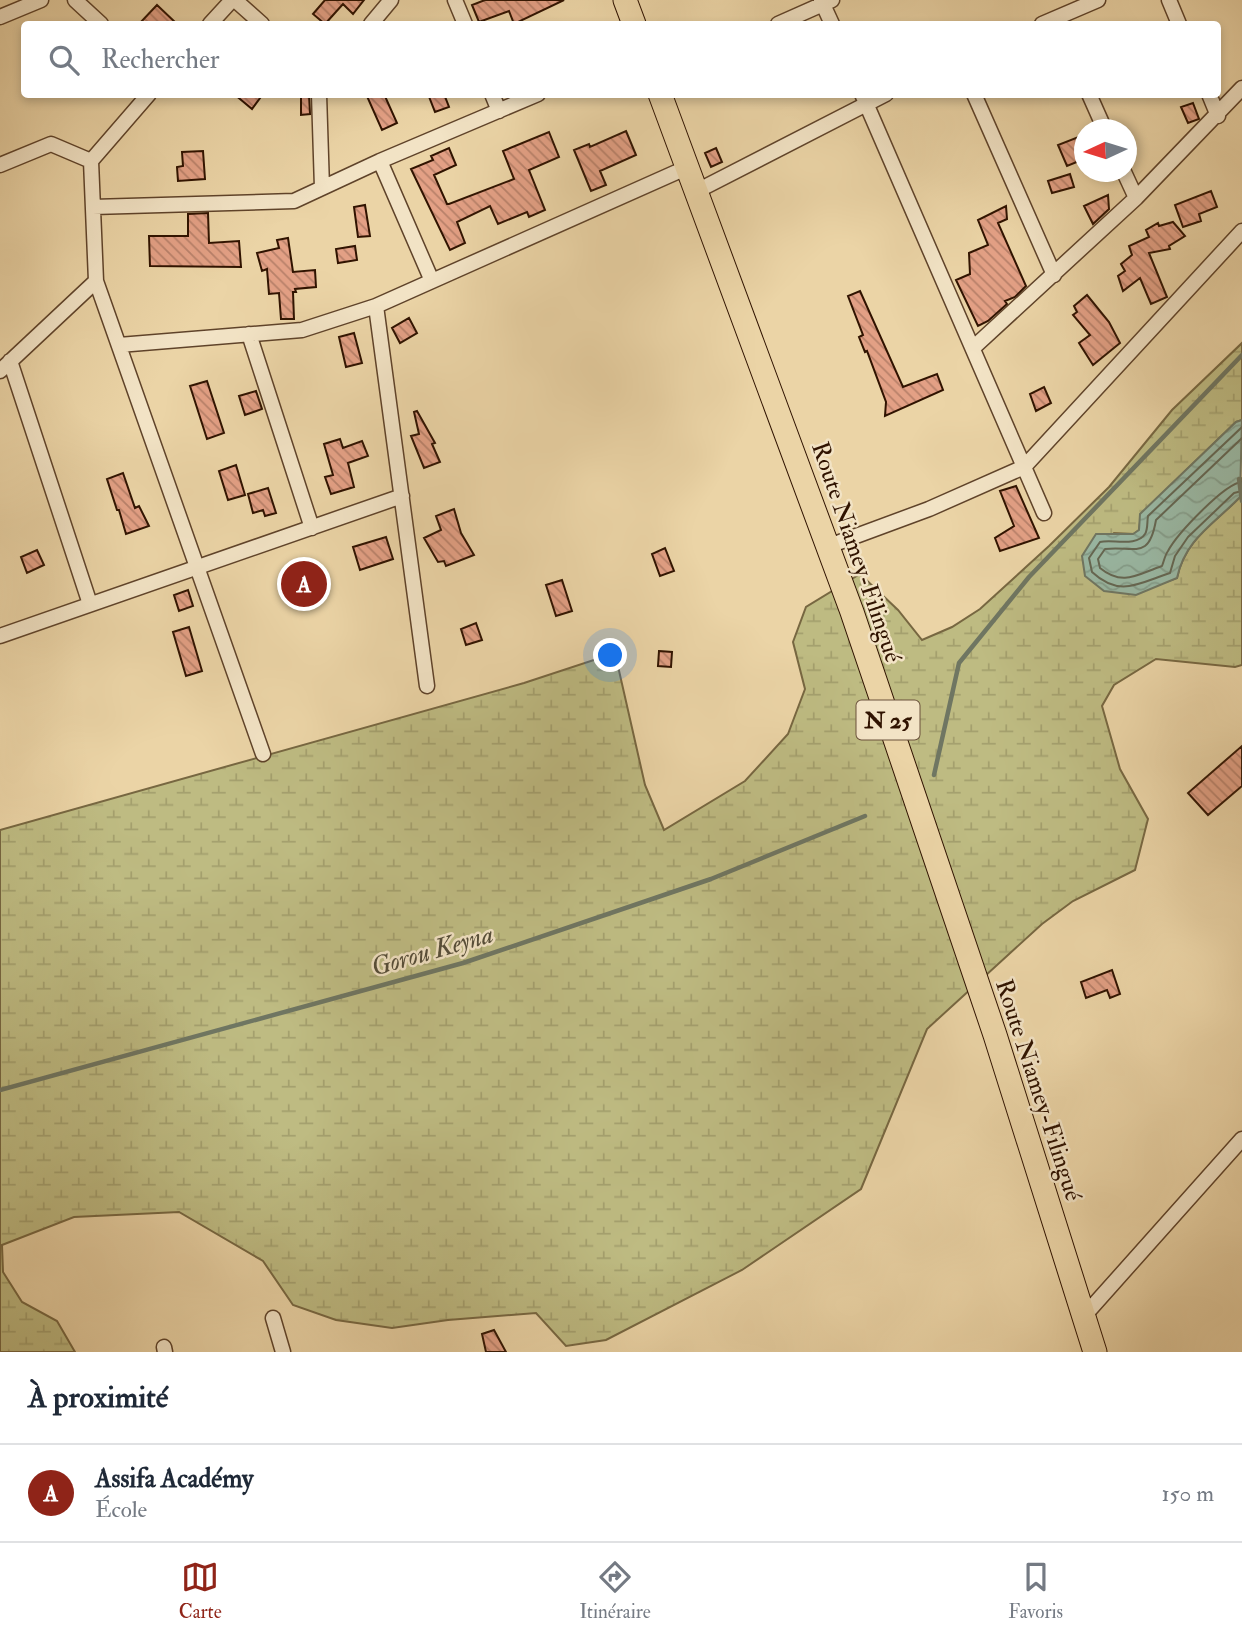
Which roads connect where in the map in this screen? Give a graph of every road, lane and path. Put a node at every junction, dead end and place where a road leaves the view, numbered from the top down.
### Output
1 (41, 0) edge
2 (75, 0) edge
3 (234, 0) edge
4 (391, 0) edge
5 (455, 0) edge
6 (625, 0) edge
7 (1097, 0) edge
8 (1169, 0) edge
9 (826, 1) edge
10 (0, 17) edge
11 (98, 21) edge
12 (214, 21) edge
13 (258, 21) edge
14 (374, 21) edge
15 (464, 21) edge
16 (633, 21) edge
17 (784, 21) edge
18 (831, 21) edge
19 (1055, 21) edge
20 (1178, 21) edge
21 (1242, 88) edge
22 (146, 98) edge
23 (319, 98) edge
24 (494, 98) edge
25 (529, 98) edge
26 (662, 98) edge
27 (976, 98) edge
28 (1091, 98) edge
29 (1211, 98) edge
30 (864, 99) edge
31 (499, 111) junction
32 (1218, 116) junction
33 (1100, 119) edge
34 (91, 161) junction
35 (380, 161) junction
36 (0, 165) edge
37 (688, 167) junction
38 (1129, 182) edge
39 (322, 188) junction
40 (697, 191) junction
41 (1136, 198) junction
42 (93, 207) junction
43 (1242, 231) edge
44 (1054, 275) junction
45 (96, 281) junction
46 (432, 281) junction
47 (376, 306) junction
48 (248, 334) junction
49 (119, 345) junction
50 (973, 348) junction
51 (5, 366) edge
52 (1024, 467) junction
53 (401, 496) junction
54 (1044, 513) dead end
55 (312, 528) junction
56 (829, 547) junction
57 (197, 567) junction
58 (90, 604) junction
59 (0, 636) edge
60 (428, 686) dead end
61 (263, 754) dead end
62 (1242, 1139) edge
63 (1084, 1316) junction
64 (273, 1318) dead end
65 (283, 1352) edge
66 (1095, 1352) edge

1 - 10 street
2 - 11 street
3 - 12 street
3 - 13 street
4 - 14 street
5 - 15 street
6 - 16 main road
7 - 19 street
8 - 20 street
9 - 17 street
9 - 18 street
21 - 32 street
22 - 34 street
23 - 39 street
24 - 31 street
25 - 31 street
26 - 37 main road, Route Niamey-Filingué / N 25
27 - 44 street
28 - 33 street
29 - 32 street
30 - 40 street
30 - 50 street
31 - 35 street
32 - 41 street
34 - 36 street
34 - 42 street
35 - 39 street
35 - 46 street
37 - 40 main road, Route Niamey-Filingué / N 25
37 - 46 street
38 - 41 street
39 - 42 street
40 - 56 main road, Route Niamey-Filingué / N 25
41 - 44 street
42 - 45 street
43 - 52 street
44 - 50 street
45 - 49 street
45 - 51 street
46 - 47 street
47 - 48 street
47 - 53 street
48 - 49 street
48 - 55 street
49 - 57 street
50 - 52 street
51 - 58 street
52 - 54 street
52 - 56 street
53 - 55 street
53 - 60 street
55 - 57 street
56 - 63 main road, Route Niamey-Filingué / N 25
57 - 58 street
57 - 61 street
58 - 59 street
62 - 63 street
63 - 66 main road, Route Niamey-Filingué / N 25
64 - 65 street

